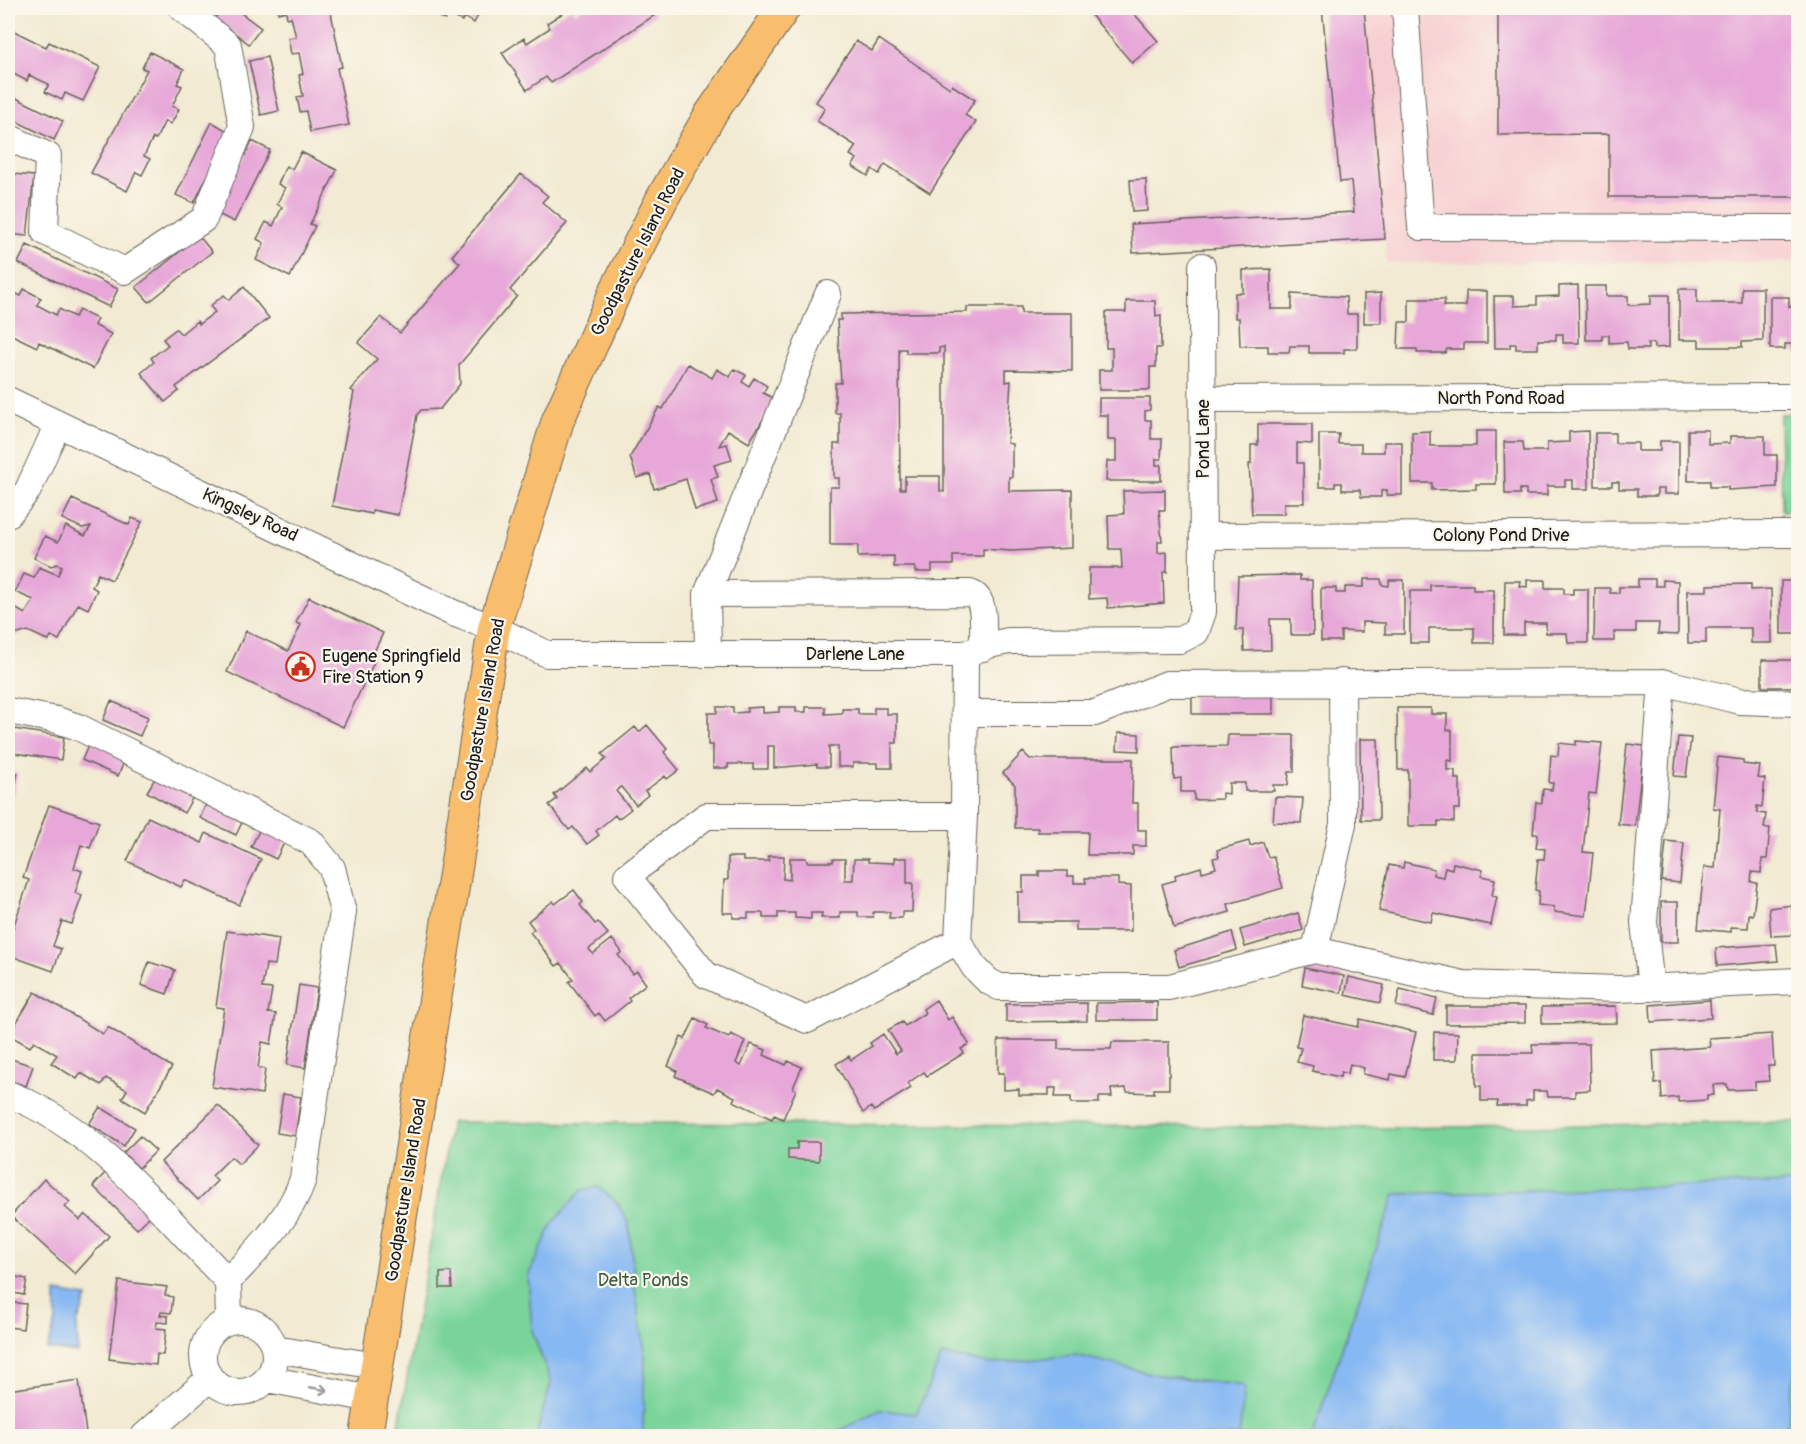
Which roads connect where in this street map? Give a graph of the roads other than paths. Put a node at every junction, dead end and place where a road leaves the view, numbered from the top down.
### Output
1 (182, 8) edge
2 (784, 8) edge
3 (1405, 8) edge
4 (8, 136) edge
5 (1798, 228) edge
6 (1202, 266) dead end
7 (828, 294) dead end
8 (1798, 397) edge
9 (1203, 399) junction
10 (8, 400) edge
11 (58, 424) junction
12 (8, 515) edge
13 (1798, 534) edge
14 (1203, 536) junction
15 (707, 594) junction
16 (1203, 612) joint
17 (494, 628) junction
18 (974, 651) junction
19 (708, 654) junction
20 (1342, 682) junction
21 (1662, 682) junction
22 (1798, 703) edge
23 (8, 711) edge
24 (965, 713) junction
25 (964, 816) junction
26 (958, 941) junction
27 (1315, 950) junction
28 (1798, 981) edge
29 (1651, 988) junction
30 (8, 1094) edge
31 (228, 1281) junction
32 (229, 1321) junction
33 (275, 1349) junction
34 (376, 1366) junction
35 (210, 1378) junction
36 (267, 1379) junction
37 (371, 1399) junction
38 (159, 1432) edge
39 (366, 1437) edge

1 - 4 street
2 - 17 main road, Goodpasture Island Road
3 - 5 street
6 - 9 street, Pond Lane
7 - 15 street
8 - 9 street, North Pond Road
9 - 14 street, Pond Lane
10 - 11 street, Kingsley Road
11 - 12 street
11 - 17 street, Kingsley Road
13 - 14 street, Colony Pond Drive
14 - 16 street, Pond Lane
15 - 18 street
15 - 19 street
16 - 18 street, Darlene Lane
17 - 19 street, Darlene Lane
17 - 34 main road, Goodpasture Island Road
18 - 19 street, Darlene Lane
18 - 24 street
20 - 21 street
20 - 24 street
20 - 27 street
21 - 22 street
21 - 29 street
23 - 31 street
24 - 25 street
25 - 26 street
25 - 26 street
26 - 27 street
27 - 29 street
28 - 29 street
30 - 31 street
31 - 32 street
32 - 33 street
32 - 35 street
33 - 34 street
33 - 36 street
34 - 37 main road, Goodpasture Island Road
35 - 36 street
35 - 38 street
36 -> 37 street
37 - 39 main road, Goodpasture Island Road

